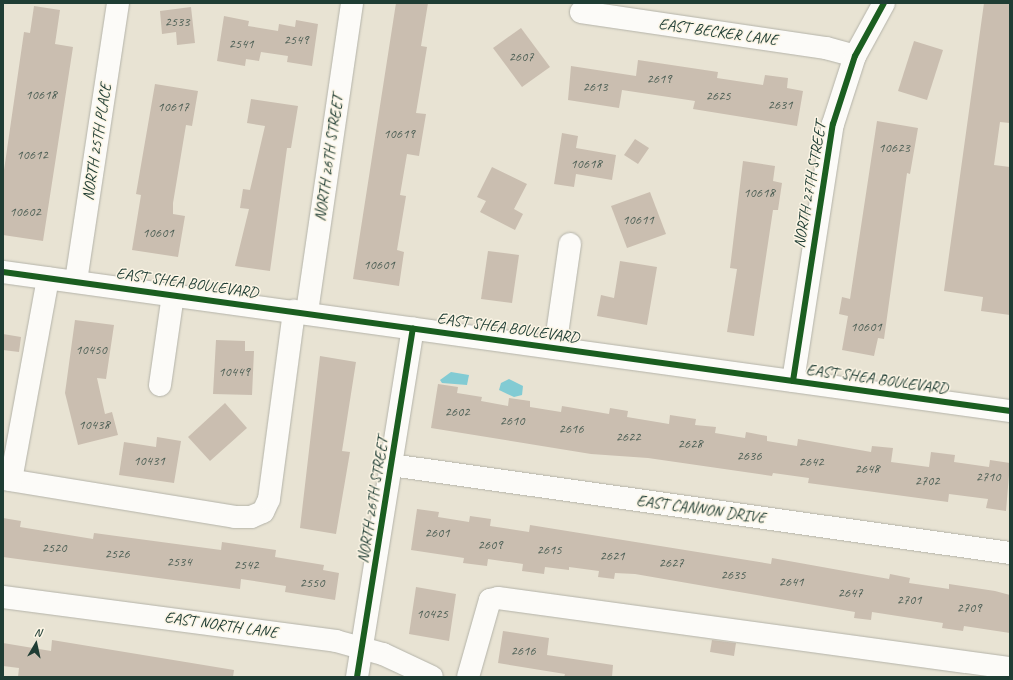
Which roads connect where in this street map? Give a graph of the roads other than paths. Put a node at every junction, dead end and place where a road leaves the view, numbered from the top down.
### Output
1 (118, 3) edge
2 (352, 3) edge
3 (884, 3) edge
4 (581, 12) dead end
5 (855, 56) junction
6 (570, 244) dead end
7 (3, 272) edge
8 (48, 278) junction
9 (76, 282) junction
10 (173, 295) junction
11 (300, 312) junction
12 (413, 328) junction
13 (555, 348) junction
14 (793, 381) junction
15 (160, 385) dead end
16 (1010, 411) edge
17 (391, 465) junction
18 (7, 480) edge
19 (1010, 553) edge
20 (3, 596) edge
21 (362, 646) junction
22 (1010, 668) edge
23 (357, 677) edge
24 (432, 677) edge
25 (468, 677) edge

1 - 9 street, NORTH 25TH PLACE
2 - 11 street, NORTH 26TH STREET
3 - 5 street, NORTH 27TH STREET
4 - 5 street, EAST BECKER LANE
5 - 14 street, NORTH 27TH STREET
6 - 13 street
7 - 8 street, EAST SHEA BOULEVARD
8 - 9 street, EAST SHEA BOULEVARD
8 - 18 street
9 - 10 street, EAST SHEA BOULEVARD
10 - 11 street, EAST SHEA BOULEVARD
10 - 15 street
11 - 12 street, EAST SHEA BOULEVARD
11 - 18 street, NORTH 26TH STREET
12 - 13 street, EAST SHEA BOULEVARD
12 - 17 street, NORTH 26TH STREET
13 - 14 street, EAST SHEA BOULEVARD
14 - 16 street, EAST SHEA BOULEVARD
17 - 19 street, EAST CANNON DRIVE
17 - 21 street, NORTH 26TH STREET
20 - 21 street, EAST NORTH LANE
21 - 23 street, NORTH 26TH STREET
21 - 24 street, EAST NORTH LANE
22 - 25 street

